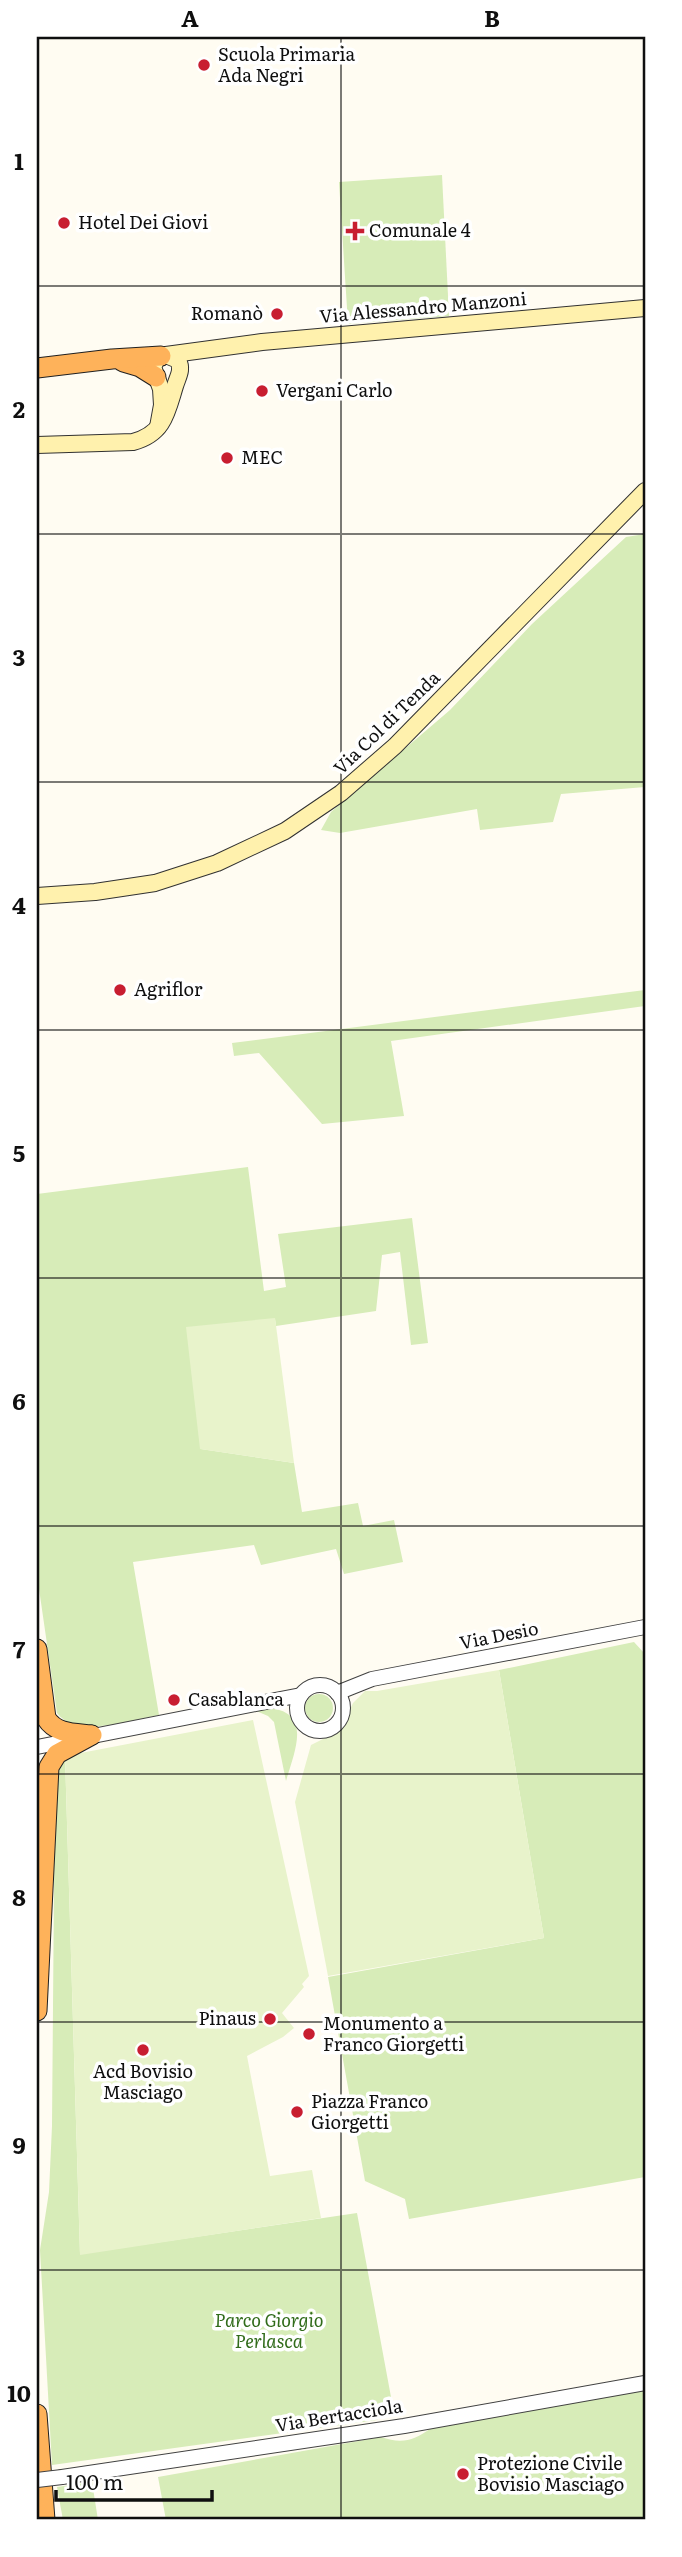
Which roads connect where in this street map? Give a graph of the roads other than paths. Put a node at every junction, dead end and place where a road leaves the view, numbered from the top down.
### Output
1 (645, 307) edge
2 (205, 349) junction
3 (163, 356) junction
4 (112, 359) junction
5 (37, 368) edge
6 (179, 372) junction
7 (156, 377) junction
8 (158, 427) junction
9 (37, 445) edge
10 (645, 482) edge
11 (645, 491) edge
12 (629, 506) junction
13 (37, 896) edge
14 (645, 1627) edge
15 (37, 1649) edge
16 (302, 1695) junction
17 (340, 1699) junction
18 (269, 1702) junction
19 (297, 1710) junction
20 (92, 1735) junction
21 (39, 1746) edge
22 (37, 2011) edge
23 (645, 2383) edge
24 (37, 2414) edge
25 (37, 2480) edge
26 (45, 2520) edge

1 - 2 main road, Via Alessandro Manzoni
2 - 3 main road, Via Alessandro Manzoni
2 - 6 main road
3 - 4 highway
3 - 6 main road
3 - 7 main road
4 - 5 highway
4 - 7 highway
6 - 7 main road
6 - 8 main road
7 - 8 main road
8 - 9 main road
10 - 12 main road, Via Col di Tenda
11 - 12 main road, Via Col di Tenda
12 - 13 main road, Via Col di Tenda
14 - 17 street, Via Desio
15 - 20 highway
16 - 17 street
16 - 18 street
16 - 19 street
17 - 19 street
18 - 19 street
18 - 20 street
20 - 21 street
20 - 22 highway
23 - 25 street, Via Bertacciola, bridge
24 - 26 highway

